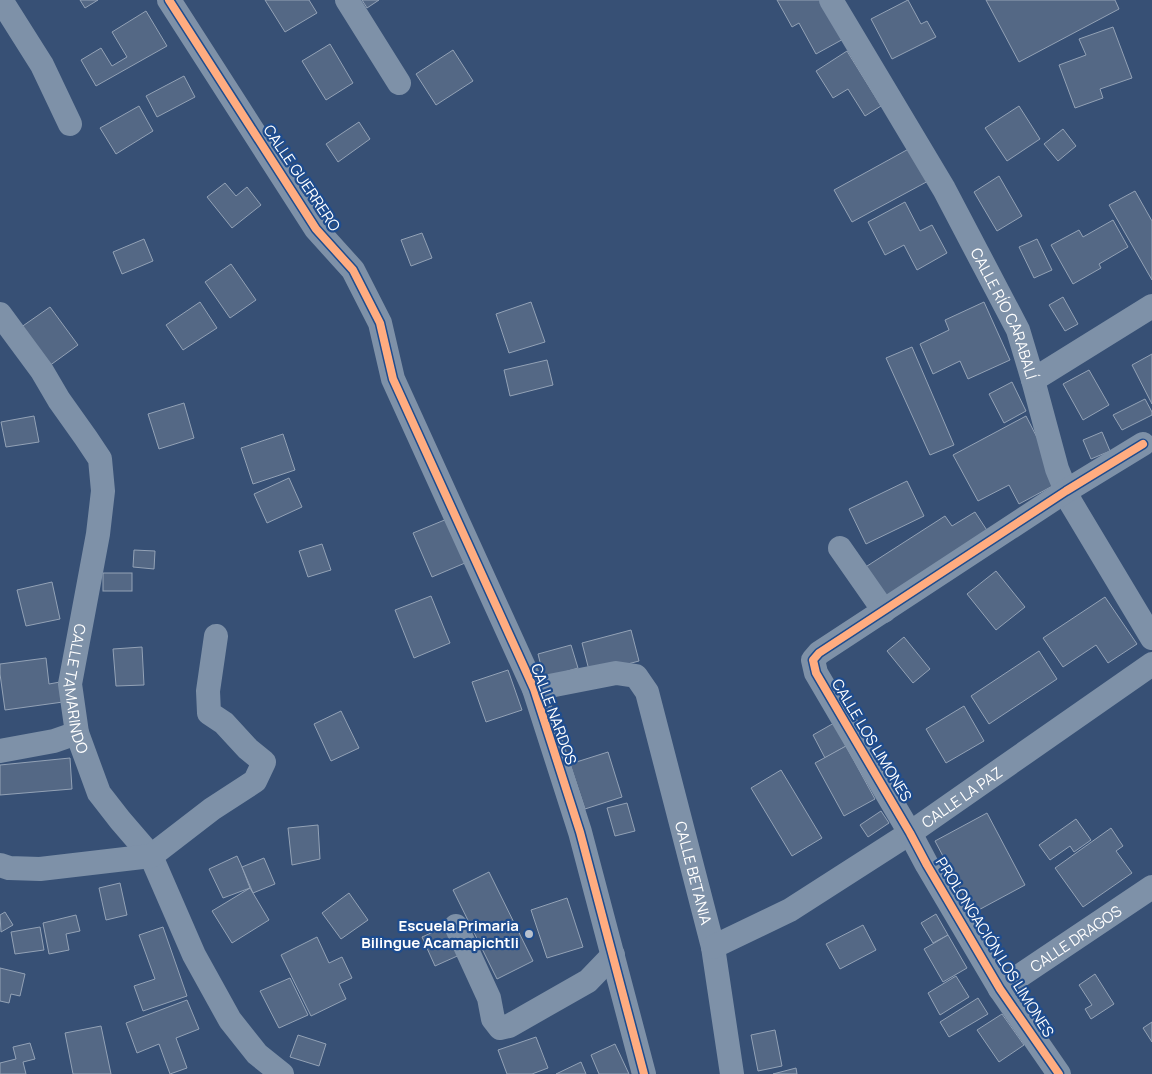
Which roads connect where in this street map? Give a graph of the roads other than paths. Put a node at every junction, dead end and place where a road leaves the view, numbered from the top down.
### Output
1 (1, 0) edge
2 (169, 0) edge
3 (348, 0) edge
4 (831, 0) edge
5 (399, 83) dead end
6 (70, 124) dead end
7 (1152, 306) edge
8 (0, 314) edge
9 (393, 379) joint
10 (1033, 380) junction
11 (1143, 444) dead end
12 (1066, 491) junction
13 (840, 548) dead end
14 (884, 611) junction
15 (216, 636) dead end
16 (1152, 638) edge
17 (1152, 664) edge
18 (534, 689) junction
19 (77, 733) junction
20 (0, 751) edge
21 (910, 832) junction
22 (151, 856) junction
23 (0, 865) edge
24 (1152, 887) edge
25 (456, 926) dead end
26 (713, 947) junction
27 (613, 954) junction
28 (1000, 989) junction
29 (282, 1074) edge
30 (644, 1074) edge
31 (732, 1074) edge
32 (1059, 1074) edge

1 - 6 street
2 - 9 street, CALLE GUERRERO
3 - 5 street
4 - 10 street, CALLE RÍO CARABALÍ
7 - 10 street
8 - 19 street, CALLE TAMARINDO
9 - 18 street, CALLE NARDOS
10 - 12 street, CALLE RÍO CARABALÍ
11 - 12 street
12 - 14 street
12 - 16 street, CALLE RÍO CARABALÍ
13 - 14 street
14 - 21 street, CALLE LOS LIMONES
15 - 22 street
17 - 21 street, CALLE LA PAZ
18 - 26 street, CALLE BETANIA
18 - 27 street, CALLE NARDOS
19 - 20 street
19 - 22 street, CALLE TAMARINDO
21 - 26 street, CALLE LA PAZ
21 - 28 street, PROLONGACIÓN LOS LIMONES
22 - 23 street
22 - 29 street, CALLE TAMARINDO
24 - 28 street, CALLE DRAGOS
25 - 27 street
26 - 31 street, CALLE BETANIA
27 - 30 street, CALLE NARDOS
28 - 32 street, PROLONGACIÓN LOS LIMONES

